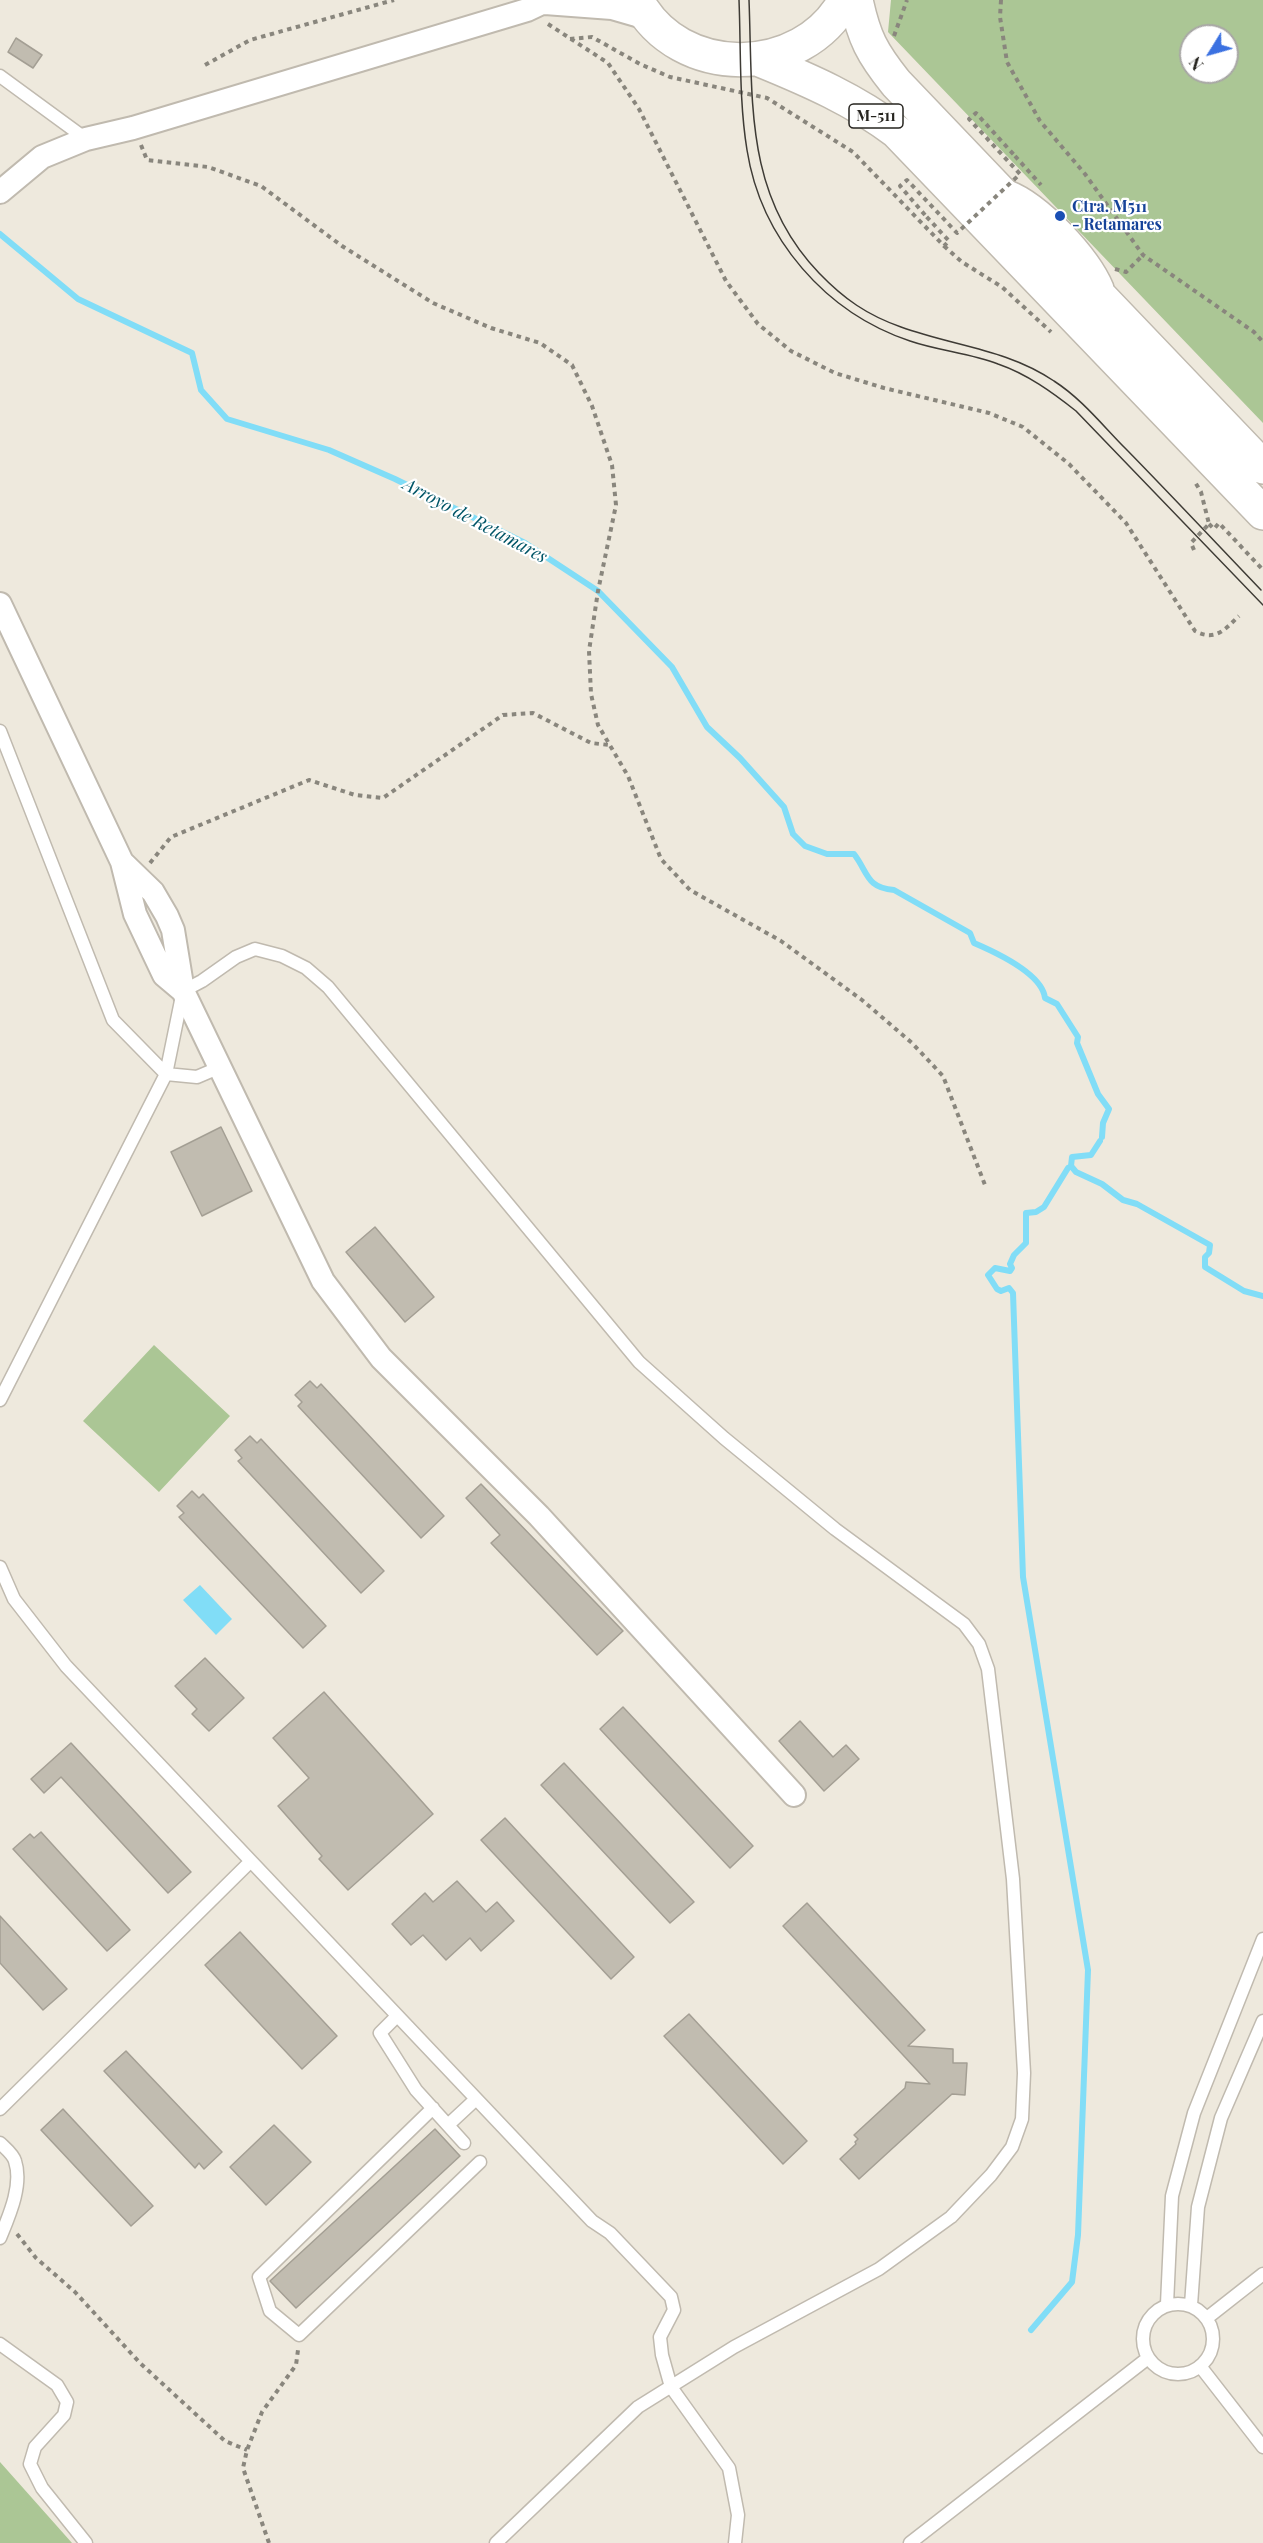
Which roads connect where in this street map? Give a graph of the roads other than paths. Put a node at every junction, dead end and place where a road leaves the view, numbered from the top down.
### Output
1 (845, 0) edge
2 (856, 0) edge
3 (547, 1) edge
4 (643, 10) edge
5 (760, 60) junction
6 (0, 76) edge
7 (86, 139) junction
8 (0, 192) edge
9 (1101, 321) junction
10 (1263, 467) edge
11 (1263, 513) edge
12 (0, 604) edge
13 (0, 731) edge
14 (183, 991) junction
15 (218, 1068) junction
16 (166, 1074) junction
17 (0, 1400) edge
18 (0, 1567) edge
19 (794, 1795) dead end
20 (251, 1861) junction
21 (1263, 1939) edge
22 (397, 2016) junction
23 (1263, 2021) edge
24 (476, 2098) junction
25 (433, 2108) junction
26 (0, 2109) edge
27 (448, 2125) junction
28 (0, 2143) edge
29 (464, 2143) dead end
30 (480, 2162) dead end
31 (0, 2238) edge
32 (1263, 2274) edge
33 (1167, 2304) junction
34 (1191, 2305) junction
35 (1207, 2318) junction
36 (0, 2344) edge
37 (1148, 2358) junction
38 (1200, 2366) junction
39 (670, 2387) junction
40 (1263, 2447) edge
41 (86, 2543) edge
42 (496, 2543) edge
43 (735, 2543) edge
44 (910, 2543) edge

1 - 5 highway, M-511
2 - 9 highway, M-511
3 - 4 street
3 - 7 street
4 - 5 highway, M-511
5 - 9 highway, M-511
6 - 7 lane
7 - 8 street
9 - 10 highway, M-511
9 - 11 highway, M-511
12 - 14 street
13 - 16 lane
14 - 15 street
14 - 16 lane
14 - 39 lane
15 - 16 lane
15 - 19 street
16 - 17 lane
18 - 20 lane
20 - 22 lane
20 - 26 lane
21 - 33 lane
22 - 24 lane
22 - 25 lane
23 - 34 lane
24 - 27 lane
24 - 39 lane
25 - 27 lane
25 - 30 lane
27 - 29 lane
28 - 31 lane
32 - 35 lane
33 - 34 lane
33 - 37 lane
34 - 35 lane
35 - 38 lane
36 - 41 lane
37 - 38 lane
37 - 44 lane
38 - 40 lane
39 - 42 lane
39 - 43 lane

